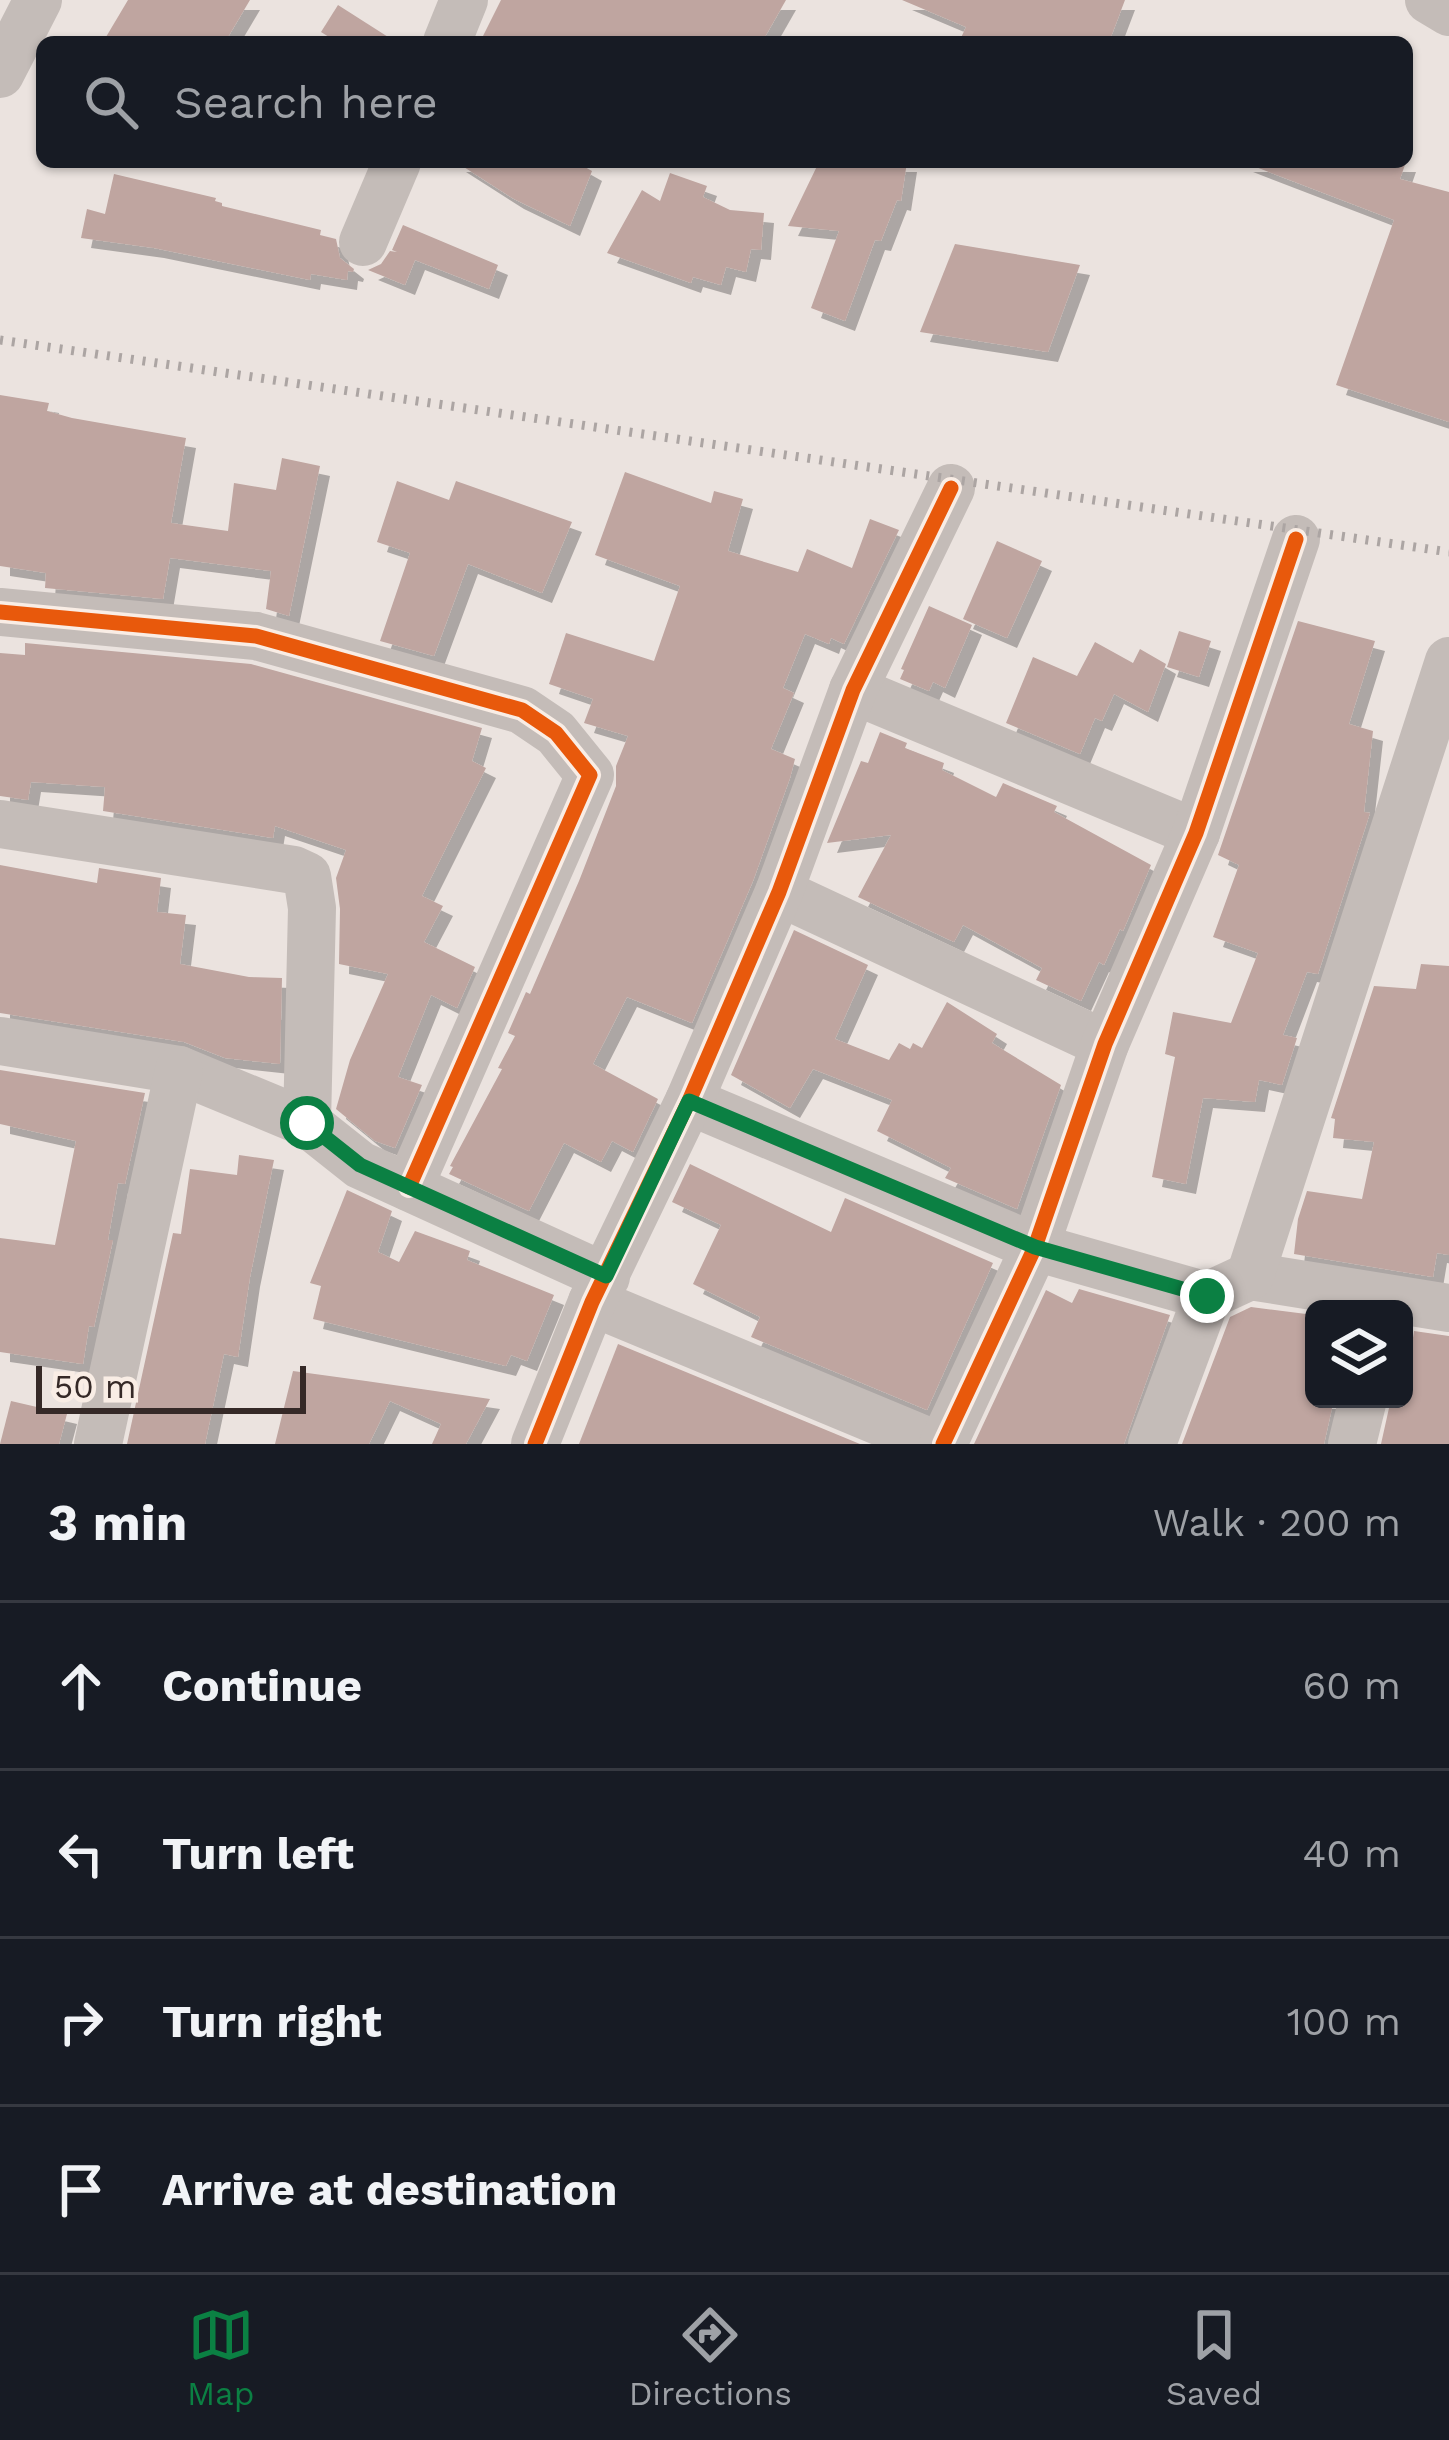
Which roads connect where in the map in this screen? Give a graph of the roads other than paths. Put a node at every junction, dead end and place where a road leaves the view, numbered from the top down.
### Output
1 (38, 0) edge
2 (464, 0) edge
3 (1429, 0) edge
4 (1449, 12) edge
5 (449, 36) edge
6 (0, 74) edge
7 (394, 168) edge
8 (363, 242) dead end
9 (951, 488) dead end
10 (1296, 539) dead end
11 (0, 612) edge
12 (1449, 662) edge
13 (854, 690) junction
14 (0, 824) edge
15 (1196, 833) junction
16 (779, 892) junction
17 (0, 1041) edge
18 (1105, 1044) junction
19 (179, 1070) junction
20 (689, 1101) junction
21 (307, 1123) junction
22 (409, 1187) junction
23 (1035, 1247) junction
24 (1228, 1286) junction
25 (599, 1289) junction
26 (1366, 1300) edge
27 (1413, 1304) edge
28 (1448, 1306) edge
29 (1361, 1408) edge
30 (98, 1444) edge
31 (535, 1444) edge
32 (939, 1444) edge
33 (1152, 1444) edge
34 (1352, 1444) edge

1 - 6 street
2 - 5 street
3 - 4 street
7 - 8 street
9 - 13 street
10 - 15 street
11 - 22 street
12 - 24 street
13 - 15 street
13 - 16 street
14 - 21 street
15 - 18 street
16 - 18 street
16 - 20 street
17 - 19 street
18 - 23 street
19 - 21 street
19 - 30 street
20 - 23 street
20 - 25 street
21 - 22 street
22 - 25 street
23 - 24 street
23 - 32 street
24 - 26 street
24 - 33 street
25 - 31 street
25 - 32 street
27 - 28 street
29 - 34 street

